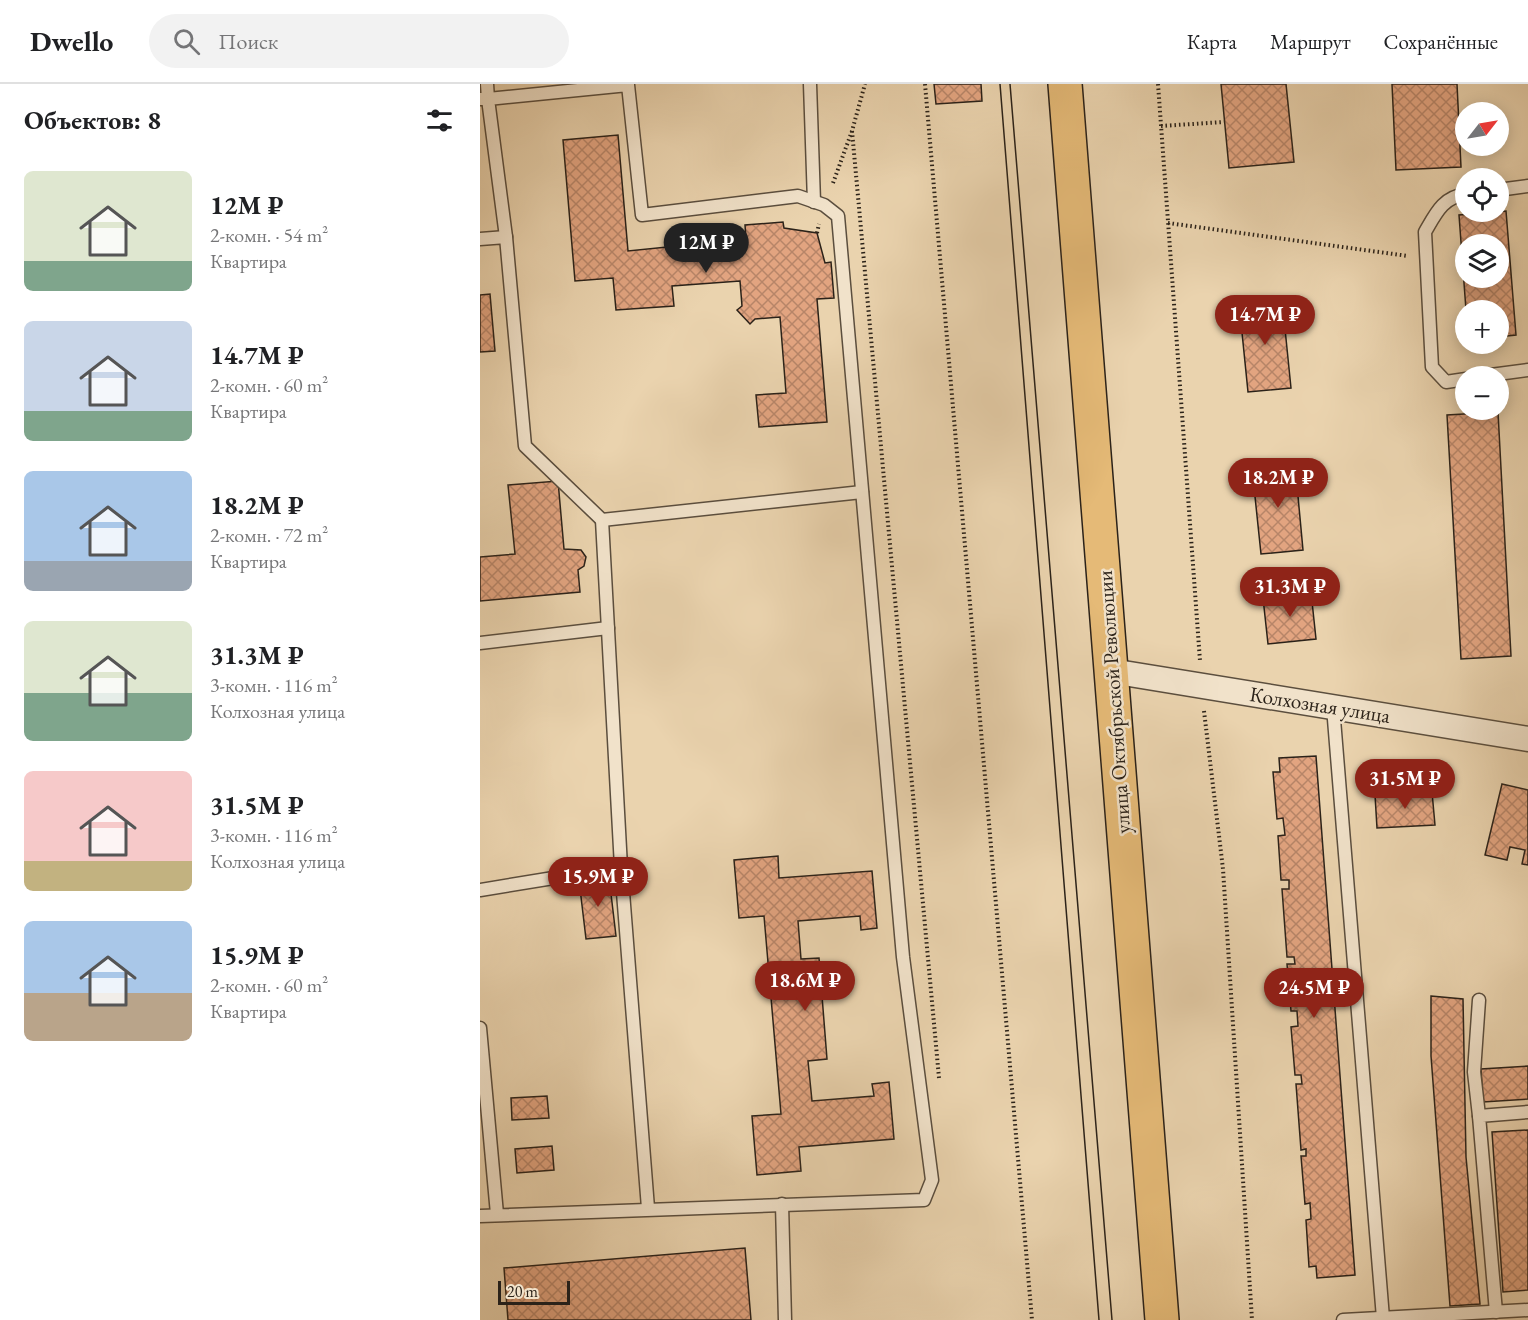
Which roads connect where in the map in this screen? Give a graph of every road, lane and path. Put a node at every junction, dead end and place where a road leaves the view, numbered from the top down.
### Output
1 (487, 84) edge
2 (628, 84) edge
3 (810, 84) edge
4 (865, 84) edge
5 (925, 84) edge
6 (1065, 84) edge
7 (484, 99) edge
8 (1224, 122) dead end
9 (1161, 126) dead end
10 (852, 131) junction
11 (1528, 186) edge
12 (1509, 189) edge
13 (1455, 196) edge
14 (819, 204) junction
15 (1168, 223) dead end
16 (817, 233) dead end
17 (506, 237) junction
18 (480, 239) edge
19 (1426, 258) junction
20 (1528, 370) edge
21 (1509, 373) edge
22 (1455, 381) edge
23 (862, 492) junction
24 (602, 520) junction
25 (608, 628) junction
26 (480, 643) edge
27 (1111, 671) junction
28 (1333, 707) junction
29 (1528, 739) edge
30 (621, 867) junction
31 (480, 890) edge
32 (1479, 1000) dead end
33 (480, 1028) edge
34 (922, 1108) junction
35 (1528, 1112) edge
36 (1479, 1116) junction
37 (782, 1204) junction
38 (648, 1208) junction
39 (497, 1214) junction
40 (480, 1216) edge
41 (1528, 1310) edge
42 (1496, 1312) junction
43 (1383, 1318) junction
44 (785, 1320) edge
45 (1032, 1320) edge
46 (1162, 1320) edge
47 (1343, 1320) edge

1 - 7 lane
2 - 7 lane
2 - 14 lane
3 - 14 lane
4 - 10 path
5 - 45 path
6 - 27 main road, улица Октябрьской Революции
7 - 17 lane
8 - 9 path
10 - 14 path
10 - 34 path
11 - 12 lane
13 - 19 lane
14 - 16 path
14 - 23 lane
15 - 19 path
17 - 18 lane
17 - 24 lane
19 - 22 lane
20 - 21 lane
23 - 24 lane
23 - 34 lane
24 - 25 lane
25 - 26 lane
25 - 30 lane
27 - 28 street, Колхозная улица
27 - 46 main road, улица Октябрьской Революции
28 - 29 street, Колхозная улица
28 - 43 lane
30 - 31 lane
30 - 38 lane
32 - 36 lane
33 - 39 lane
34 - 37 lane
35 - 36 lane
36 - 42 lane
37 - 38 lane
37 - 44 lane
38 - 39 lane
39 - 40 lane
41 - 42 lane
42 - 43 lane
43 - 47 lane

